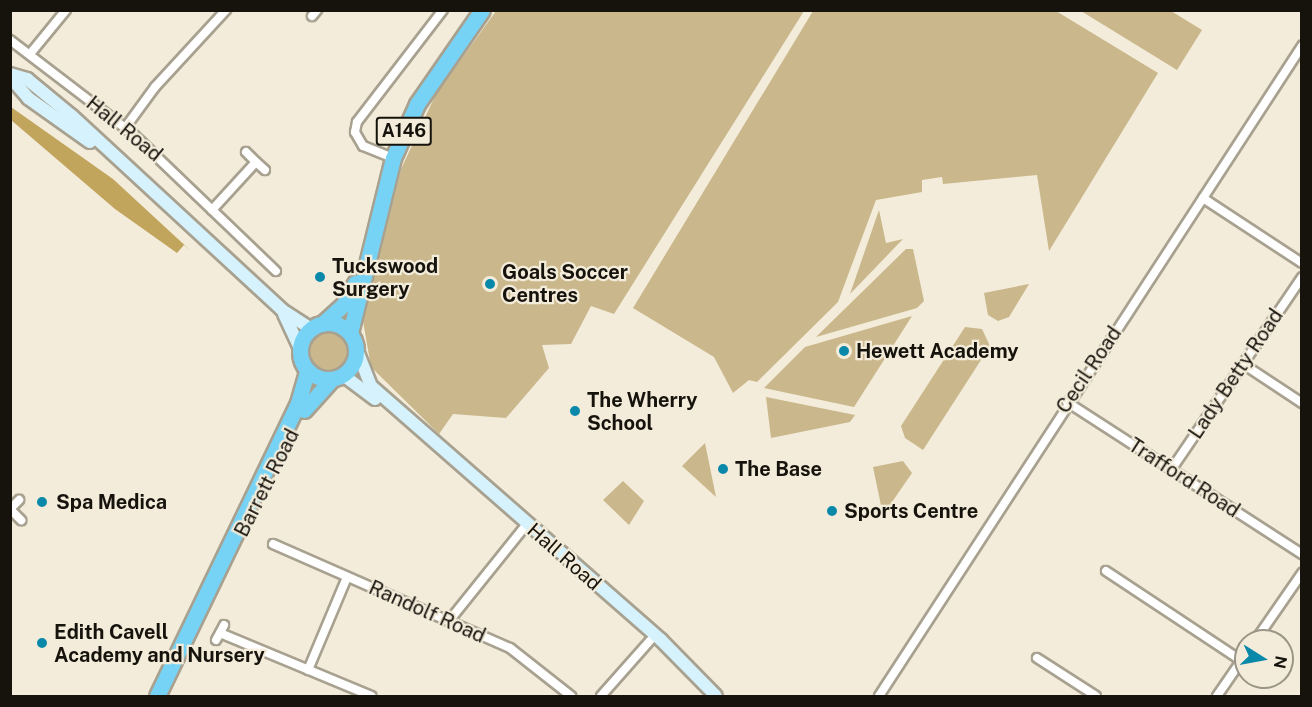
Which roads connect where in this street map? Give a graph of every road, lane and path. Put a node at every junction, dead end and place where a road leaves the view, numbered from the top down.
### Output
1 (66, 10) edge
2 (226, 10) edge
3 (443, 10) edge
4 (482, 10) edge
5 (10, 40) edge
6 (1302, 46) edge
7 (30, 54) junction
8 (10, 75) edge
9 (125, 128) junction
10 (246, 152) dead end
11 (393, 158) junction
12 (256, 162) junction
13 (265, 170) dead end
14 (1203, 198) junction
15 (212, 210) junction
16 (1302, 263) edge
17 (363, 268) junction
18 (276, 271) dead end
19 (1302, 277) edge
20 (282, 310) junction
21 (316, 326) junction
22 (350, 333) junction
23 (356, 348) junction
24 (300, 349) junction
25 (1243, 364) junction
26 (307, 371) junction
27 (337, 377) junction
28 (1066, 402) junction
29 (1302, 403) edge
30 (408, 421) junction
31 (1171, 470) junction
32 (19, 500) dead end
33 (10, 509) edge
34 (21, 520) dead end
35 (527, 524) junction
36 (273, 544) dead end
37 (1302, 555) edge
38 (1106, 571) dead end
39 (1302, 573) edge
40 (347, 577) junction
41 (209, 591) junction
42 (449, 621) junction
43 (1263, 629) edge
44 (220, 633) dead end
45 (655, 635) junction
46 (1234, 652) edge
47 (1037, 658) dead end
48 (308, 670) junction
49 (1234, 672) edge
50 (158, 695) edge
51 (371, 696) edge
52 (571, 696) edge
53 (601, 696) edge
54 (716, 696) edge
55 (879, 696) edge
56 (1096, 696) edge
57 (1217, 696) edge

1 - 7 street
2 - 9 street
3 - 11 street
4 - 11 highway, A146
5 - 7 street, Hall Road
6 - 14 street, Cecil Road
7 - 9 street, Hall Road
8 - 20 street, Hall Road
9 - 15 street, Hall Road
10 - 12 street
11 - 17 highway, A146
12 - 13 street
12 - 15 street
14 - 16 street
14 - 28 street, Cecil Road
15 - 18 street, Hall Road
17 - 21 highway, A146
17 - 22 highway, A146
19 - 25 street, Lady Betty Road
20 - 21 street, Hall Road
20 - 24 street, Hall Road
21 - 22 highway, Hall Road
21 - 24 highway, A146
22 - 23 highway, Hall Road
23 - 27 highway
23 - 30 street, Hall Road
24 - 26 highway, Hall Road
25 - 29 street
25 - 31 street, Lady Betty Road
26 - 27 highway, Hall Road
26 - 41 highway, Barrett Road
27 - 30 street, Hall Road
27 - 41 highway, Barrett Road
28 - 31 street, Trafford Road
28 - 55 street, Cecil Road
30 - 35 street, Hall Road
31 - 37 street, Trafford Road
32 - 33 street
33 - 34 street
35 - 42 street
35 - 45 street, Hall Road
36 - 40 street, Randolf Road
38 - 46 street
39 - 43 street
40 - 42 street, Randolf Road
40 - 48 street
41 - 50 highway, Barrett Road
42 - 52 street, Randolf Road
44 - 48 street
45 - 53 street
45 - 54 street, Hall Road
47 - 56 street
48 - 51 street
49 - 57 street

